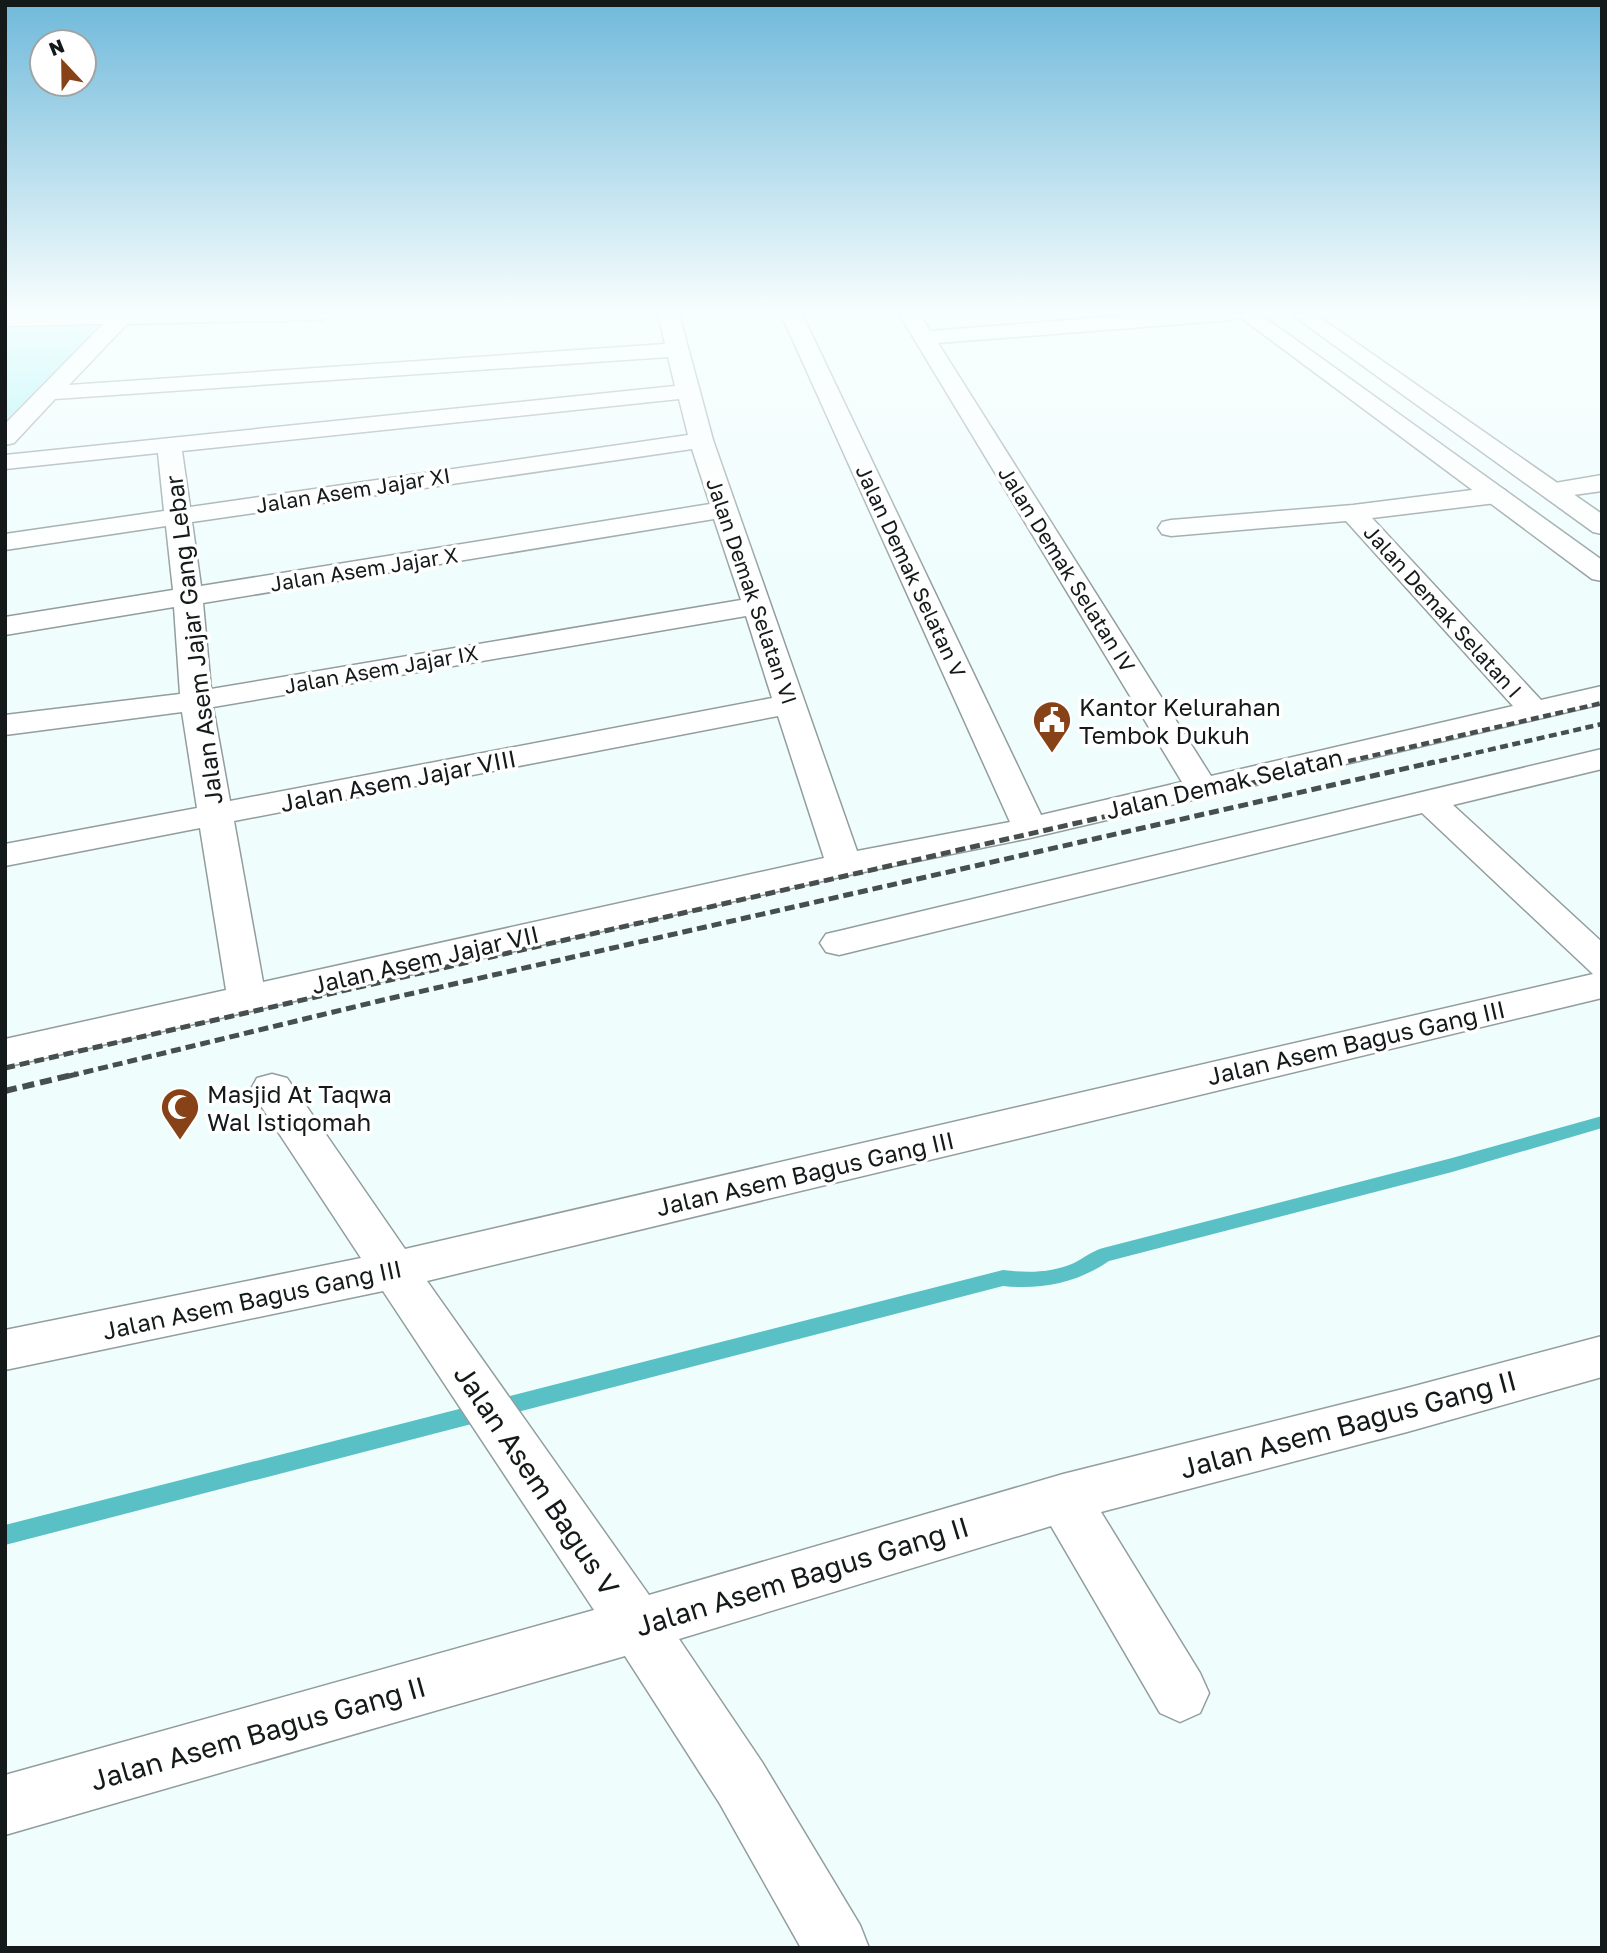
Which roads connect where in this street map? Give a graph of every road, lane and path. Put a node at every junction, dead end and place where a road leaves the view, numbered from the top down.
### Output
1 (36, 405) edge
2 (553, 405) edge
3 (692, 405) edge
4 (833, 405) edge
5 (965, 405) edge
6 (1372, 405) edge
7 (1431, 405) edge
8 (5, 438) edge
9 (701, 440) junction
10 (169, 445) junction
11 (5, 462) edge
12 (1602, 483) edge
13 (1552, 490) junction
14 (1496, 495) junction
15 (723, 510) junction
16 (1353, 513) junction
17 (177, 517) junction
18 (1602, 526) edge
19 (1171, 528) dead end
20 (5, 542) edge
21 (1602, 573) edge
22 (188, 597) junction
23 (756, 606) junction
24 (5, 626) edge
25 (1602, 695) edge
26 (196, 701) junction
27 (790, 704) junction
28 (1533, 710) junction
29 (5, 725) edge
30 (1602, 759) edge
31 (1203, 789) junction
32 (1429, 801) junction
33 (214, 815) junction
34 (1030, 828) junction
35 (5, 855) edge
36 (844, 866) junction
37 (839, 943) dead end
38 (1602, 964) edge
39 (1602, 985) edge
40 (247, 999) junction
41 (5, 1053) edge
42 (272, 1089) dead end
43 (394, 1270) junction
44 (5, 1350) edge
45 (1602, 1356) edge
46 (1063, 1499) junction
47 (637, 1625) junction
48 (1180, 1693) dead end
49 (5, 1805) edge
50 (837, 1948) edge

1 - 8 main road
2 - 10 main road
3 - 9 main road, Jalan Demak Selatan VI
4 - 34 main road, Jalan Demak Selatan V
5 - 31 main road, Jalan Demak Selatan IV
6 - 14 main road
7 - 13 main road
9 - 15 main road, Jalan Demak Selatan VI
9 - 17 main road, Jalan Asem Jajar XI
10 - 11 main road
10 - 17 main road, Jalan Asem Jajar Gang Lebar
12 - 13 main road
13 - 18 main road
14 - 16 main road, Jalan Demak Selatan I
14 - 21 main road
15 - 22 main road, Jalan Asem Jajar X
15 - 23 main road, Jalan Demak Selatan VI
16 - 19 main road, Jalan Demak Selatan I
16 - 28 main road, Jalan Demak Selatan I
17 - 20 main road, Jalan Asem Jajar XI
17 - 22 main road, Jalan Asem Jajar Gang Lebar
22 - 24 main road, Jalan Asem Jajar X
22 - 26 main road, Jalan Asem Jajar Gang Lebar
23 - 26 main road, Jalan Asem Jajar IX
23 - 27 main road, Jalan Demak Selatan VI
25 - 28 main road, Jalan Demak Selatan
26 - 29 main road, Jalan Asem Jajar IX
26 - 33 main road, Jalan Asem Jajar Gang Lebar
27 - 33 main road, Jalan Asem Jajar VIII
27 - 36 main road, Jalan Demak Selatan VI
28 - 31 main road, Jalan Demak Selatan
30 - 32 main road
31 - 34 main road, Jalan Demak Selatan
32 - 37 main road
32 - 38 main road
33 - 35 main road, Jalan Asem Jajar VIII
33 - 40 main road, Jalan Asem Jajar Gang Lebar
34 - 36 main road, Jalan Demak Selatan
36 - 40 main road, Jalan Asem Jajar VII
39 - 43 main road, Jalan Asem Bagus Gang III
40 - 41 main road, Jalan Asem Jajar VII
42 - 43 main road, Jalan Asem Bagus V
43 - 44 main road, Jalan Asem Bagus Gang III
43 - 47 main road, Jalan Asem Bagus V
45 - 46 main road, Jalan Asem Bagus Gang II
46 - 47 main road, Jalan Asem Bagus Gang II
46 - 48 main road
47 - 49 main road, Jalan Asem Bagus Gang II
47 - 50 main road, Jalan Asem Bagus V

